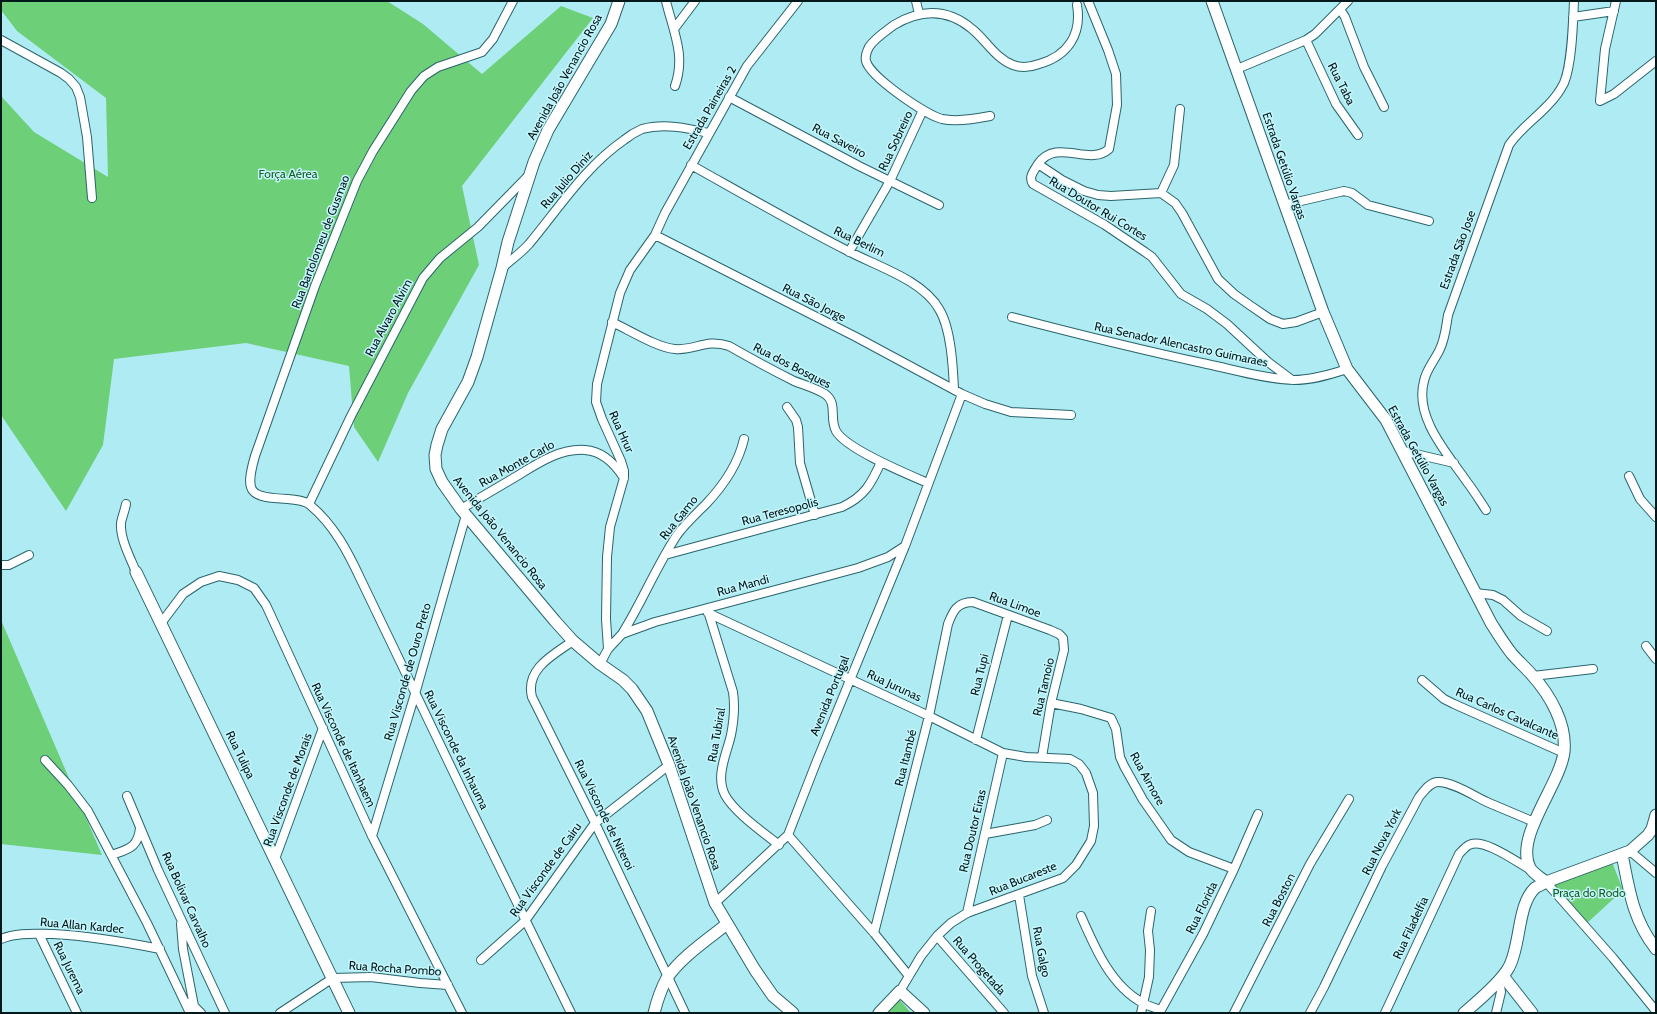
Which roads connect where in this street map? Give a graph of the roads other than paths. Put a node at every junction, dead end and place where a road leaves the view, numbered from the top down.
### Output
1 (513, 1) edge
2 (618, 1) edge
3 (666, 1) edge
4 (695, 1) edge
5 (798, 1) edge
6 (916, 1) edge
7 (1088, 1) edge
8 (1212, 1) edge
9 (1348, 1) edge
10 (1574, 1) edge
11 (1616, 1) edge
12 (1077, 5) dead end
13 (1340, 9) junction
14 (1614, 11) junction
15 (919, 14) junction
16 (1573, 17) junction
17 (674, 29) junction
18 (1, 40) edge
19 (1306, 40) junction
20 (1656, 61) edge
21 (1236, 69) junction
22 (675, 86) dead end
23 (729, 97) junction
24 (1384, 107) dead end
25 (1180, 109) dead end
26 (923, 110) junction
27 (990, 116) dead end
28 (708, 133) junction
29 (1358, 135) dead end
30 (1038, 164) junction
31 (691, 165) junction
32 (530, 173) junction
33 (890, 181) junction
34 (1161, 193) junction
35 (92, 198) dead end
36 (939, 205) dead end
37 (1284, 205) junction
38 (1429, 221) dead end
39 (655, 235) junction
40 (848, 252) junction
41 (502, 268) junction
42 (1323, 312) junction
43 (1012, 317) dead end
44 (612, 322) junction
45 (1347, 369) junction
46 (1292, 380) junction
47 (954, 389) junction
48 (962, 394) junction
49 (787, 407) dead end
50 (1071, 415) dead end
51 (744, 439) dead end
52 (1403, 451) junction
53 (881, 462) junction
54 (1454, 463) junction
55 (1629, 476) dead end
56 (624, 478) junction
57 (928, 483) junction
58 (126, 504) dead end
59 (309, 504) junction
60 (1486, 510) dead end
61 (463, 512) junction
62 (814, 515) junction
63 (1656, 517) edge
64 (904, 546) junction
65 (29, 555) dead end
66 (665, 555) junction
67 (1, 565) edge
68 (136, 572) joint
69 (1475, 593) junction
70 (973, 602) joint
71 (708, 611) junction
72 (1008, 615) junction
73 (162, 622) junction
74 (1050, 630) joint
75 (1547, 631) dead end
76 (622, 634) junction
77 (573, 640) junction
78 (1646, 646) dead end
79 (608, 649) junction
80 (1656, 659) edge
81 (600, 664) junction
82 (1593, 669) dead end
83 (1534, 676) junction
84 (851, 679) junction
85 (1422, 680) dead end
86 (415, 694) junction
87 (1051, 703) junction
88 (929, 716) junction
89 (323, 728) junction
90 (976, 740) junction
91 (1564, 752) junction
92 (1003, 753) junction
93 (1042, 757) junction
94 (45, 760) dead end
95 (669, 765) junction
96 (127, 796) dead end
97 (1349, 799) dead end
98 (1258, 814) dead end
99 (1656, 814) edge
100 (1047, 820) dead end
101 (1534, 822) junction
102 (595, 823) junction
103 (141, 827) junction
104 (985, 834) junction
105 (788, 835) junction
106 (372, 836) junction
107 (1656, 837) edge
108 (1643, 841) junction
109 (779, 846) junction
110 (1626, 853) junction
111 (112, 855) junction
112 (275, 859) junction
113 (1234, 869) junction
114 (1531, 870) junction
115 (1656, 873) edge
116 (1546, 882) junction
117 (1019, 895) junction
118 (715, 903) junction
119 (1151, 911) dead end
120 (967, 913) junction
121 (1081, 916) dead end
122 (181, 919) junction
123 (526, 921) junction
124 (727, 924) junction
125 (874, 933) junction
126 (40, 934) junction
127 (937, 936) junction
128 (1, 939) edge
129 (160, 949) junction
130 (1656, 949) edge
131 (481, 960) dead end
132 (909, 976) junction
133 (668, 977) junction
134 (333, 978) junction
135 (1501, 978) junction
136 (448, 985) junction
137 (900, 991) junction
138 (1143, 1003) junction
139 (192, 1009) edge
140 (1161, 1011) edge
141 (1656, 1011) edge
142 (920, 1012) edge
143 (77, 1013) edge
144 (201, 1013) edge
145 (225, 1013) edge
146 (280, 1013) edge
147 (349, 1013) edge
148 (462, 1013) edge
149 (571, 1013) edge
150 (654, 1013) edge
151 (685, 1013) edge
152 (793, 1013) edge
153 (879, 1013) edge
154 (1004, 1013) edge
155 (1044, 1013) edge
156 (1141, 1013) edge
157 (1234, 1013) edge
158 (1310, 1013) edge
159 (1385, 1013) edge
160 (1464, 1013) edge
161 (1496, 1013) edge
162 (1532, 1013) edge

1 - 59 street, Rua Bartolomeu de Gusmao
2 - 32 main road, Avenida João Venancio Rosa
3 - 17 street
4 - 17 street
5 - 23 street, Estrada Paineiras 2
6 - 15 street
7 - 30 street
8 - 21 main road, Estrada Getúlio Vargas
9 - 13 street
10 - 16 street, Estrada Sāo Jose
11 - 14 street
12 - 15 street, Rua Sobreiro
13 - 19 street
13 - 24 street
14 - 16 street
14 - 20 street
15 - 26 street, Rua Sobreiro
16 - 54 street, Estrada Sāo Jose
17 - 22 street
18 - 35 street
19 - 21 street
19 - 29 street, Rua Taba
21 - 37 main road, Estrada Getúlio Vargas
23 - 28 street, Estrada Paineiras 2
23 - 33 street, Rua Saveiro
25 - 34 street
26 - 27 street
26 - 33 street, Rua Sobreiro
28 - 31 street, Estrada Paineiras 2
28 - 41 street, Rua Julio Diniz
30 - 34 street
30 - 46 street, Rua Doutor Rui Cortes
31 - 39 street, Estrada Paineiras 2
31 - 40 street, Rua Berlim
32 - 41 main road, Avenida João Venancio Rosa
32 - 59 street, Rua Alvaro Alvim
33 - 36 street, Rua Saveiro
33 - 40 street, Rua Sobreiro
34 - 42 street
37 - 38 street
37 - 42 main road, Estrada Getúlio Vargas
39 - 44 street, Rua Hrur
39 - 47 street, Rua São Jorge
40 - 47 street, Rua Berlim
41 - 61 main road, Avenida João Venancio Rosa
42 - 45 main road, Estrada Getúlio Vargas
43 - 46 street, Rua Senador Alencastro Guimaraes
44 - 53 street, Rua dos Bosques
44 - 56 street, Rua Hrur
45 - 46 street, Rua Senador Alencastro Guimaraes
45 - 52 main road, Estrada Getúlio Vargas
47 - 48 street, Rua São Jorge
48 - 50 street, Rua São Jorge
48 - 57 street, Avenida Portugal
49 - 62 street
51 - 66 street, Rua Gamo
52 - 54 street
52 - 69 main road, Estrada Getúlio Vargas
53 - 57 street, Rua dos Bosques
53 - 62 street, Rua Teresopolis
54 - 60 street, Estrada Sāo Jose
55 - 63 street
56 - 61 street, Rua Monte Carlo
56 - 79 street, Rua Hrur
57 - 64 street, Avenida Portugal
58 - 68 street, Rua Tulipa
59 - 86 street, Rua Visconde da Inhauma
61 - 77 main road, Avenida João Venancio Rosa
61 - 86 street, Rua Visconde de Ouro Preto
62 - 66 street, Rua Teresopolis
64 - 71 street, Rua Mandi
64 - 84 street, Avenida Portugal
65 - 67 street
66 - 76 street, Rua Gamo
68 - 73 main road, Rua Tulipa
69 - 75 street
69 - 83 main road, Estrada Getúlio Vargas
70 - 72 street, Rua Limoe
70 - 88 street, Rua Itambé
71 - 76 street, Rua Mandi
71 - 84 street, Rua Jurunas
71 - 109 street, Rua Tubiral
72 - 74 street, Rua Limoe
72 - 90 street, Rua Tupi
73 - 89 street, Rua Visconde de Itanhaem
73 - 112 main road, Rua Tulipa
74 - 87 street, Rua Tamoio
76 - 79 street, Rua Mandi
77 - 81 main road, Avenida João Venancio Rosa
77 - 102 street, Rua Visconde de Niteroi
78 - 80 street
79 - 81 street, Rua Mandi
81 - 95 main road, Avenida João Venancio Rosa
82 - 83 street
83 - 91 main road, Estrada Getúlio Vargas
84 - 88 street, Rua Jurunas
84 - 105 street, Avenida Portugal
85 - 91 street, Rua Carlos Cavalcante
86 - 106 street, Rua Visconde de Ouro Preto
86 - 123 street, Rua Visconde da Inhauma
87 - 93 street, Rua Tamoio
87 - 113 street, Rua Aimore
88 - 90 street, Rua Jurunas
88 - 125 street, Rua Itambé
89 - 106 street, Rua Visconde de Itanhaem
89 - 112 street, Rua Visconde de Morais
90 - 92 street, Rua Jurunas
91 - 101 main road, Estrada Getúlio Vargas
92 - 93 street, Rua Bucareste
92 - 104 street, Rua Doutor Eiras
93 - 117 street, Rua Bucareste
94 - 111 street
95 - 102 street, Rua Visconde de Cairu
95 - 118 main road, Avenida João Venancio Rosa
96 - 103 street, Rua Bolivar Carvalho
97 - 157 street, Rua Boston
98 - 113 street, Rua Florida
99 - 108 main road
100 - 104 street
101 - 114 main road, Estrada Getúlio Vargas
101 - 158 street, Rua Nova York
102 - 123 street, Rua Visconde de Cairu
102 - 133 street, Rua Visconde de Niteroi
103 - 111 street
103 - 122 street, Rua Bolivar Carvalho
104 - 120 street, Rua Doutor Eiras
105 - 109 street, Avenida Portugal
105 - 125 street
106 - 136 street, Rua Visconde de Itanhaem
107 - 108 street
108 - 110 main road
109 - 118 street, Avenida Portugal
110 - 115 street
110 - 116 main road
110 - 130 main road
111 - 129 street
112 - 134 main road, Rua Tulipa
113 - 140 street, Rua Florida
114 - 116 main road
114 - 159 street, Rua Filadelfia
116 - 135 main road
116 - 141 street
117 - 120 street, Rua Bucareste
117 - 155 street, Rua Galgo
118 - 124 main road, Avenida João Venancio Rosa
119 - 138 street
120 - 127 street, Rua Bucareste
121 - 138 street
122 - 139 street
122 - 145 street, Rua Bolivar Carvalho
123 - 131 street, Rua Visconde de Cairu
123 - 149 street, Rua Visconde da Inhauma
124 - 133 main road
124 - 152 main road, Avenida João Venancio Rosa
125 - 132 street
126 - 128 street, Rua Allan Kardec
126 - 129 street, Rua Allan Kardec
126 - 143 street, Rua Jurema
127 - 132 street, Rua Bucareste
127 - 154 street, Rua Progetada
129 - 139 street
132 - 137 street, Rua Bucareste
133 - 150 main road
133 - 151 street, Rua Visconde de Niteroi
134 - 136 street, Rua Rocha Pombo
134 - 146 street, Rua Rocha Pombo
134 - 147 main road, Rua Tulipa
135 - 160 main road
135 - 161 street
135 - 162 main road
136 - 148 street, Rua Visconde de Itanhaem
137 - 142 main road
137 - 153 main road
138 - 140 street
138 - 156 street
139 - 144 street

